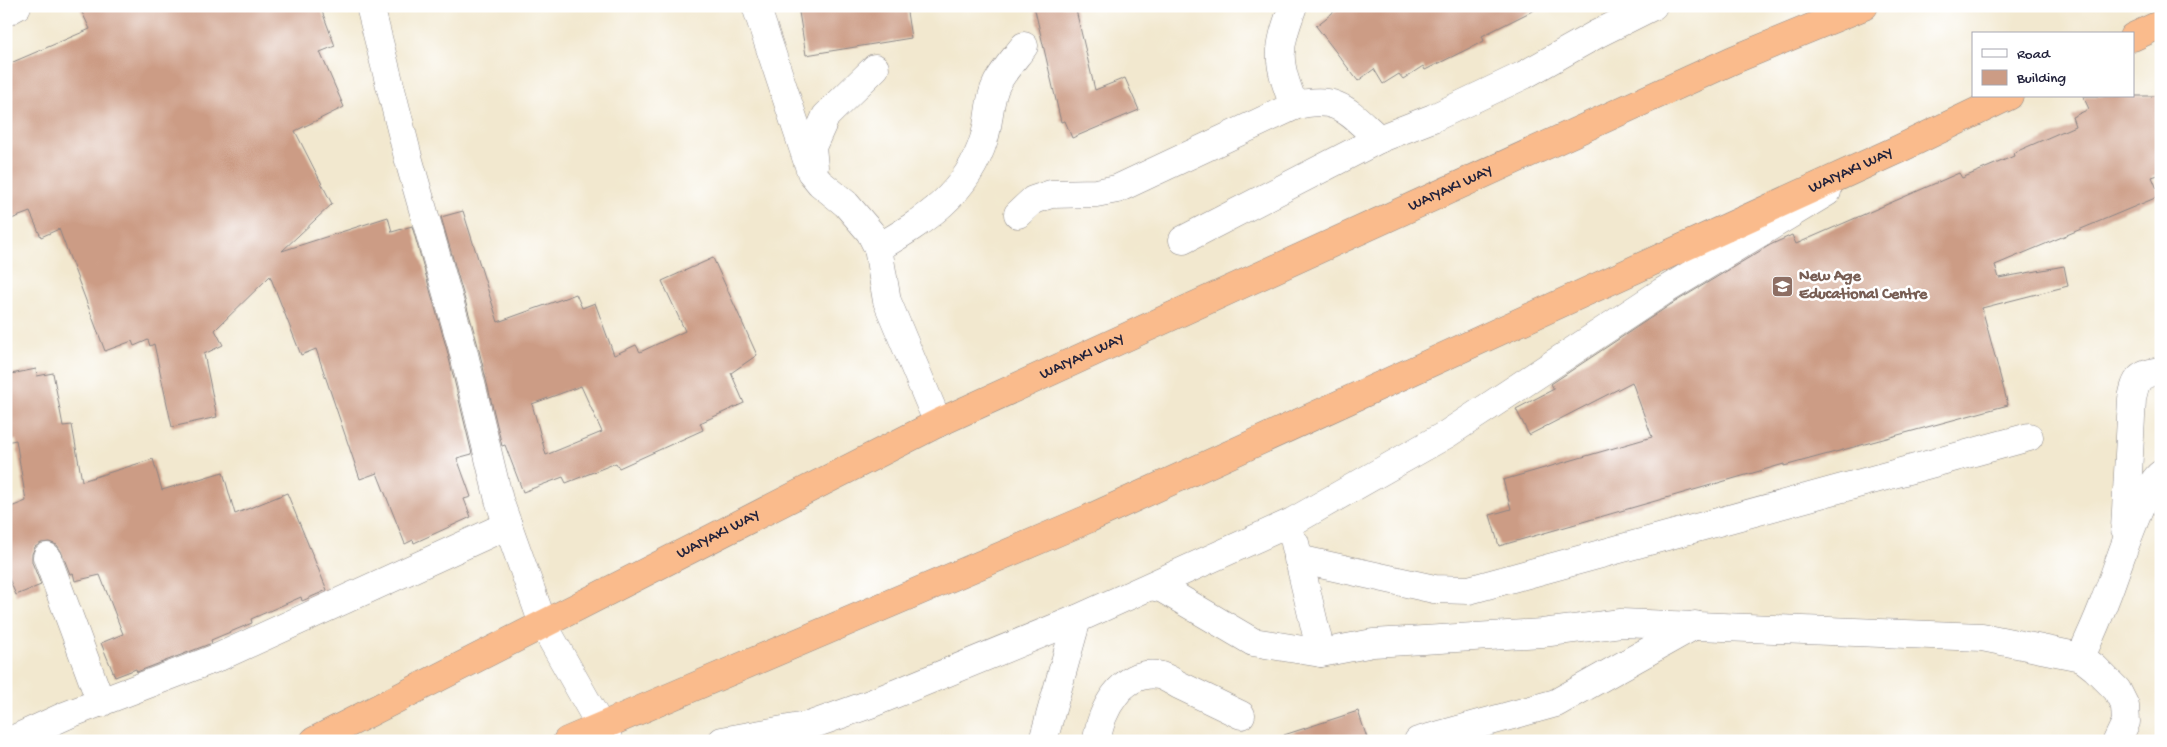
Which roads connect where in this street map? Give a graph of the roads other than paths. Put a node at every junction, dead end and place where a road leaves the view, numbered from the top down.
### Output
1 (17, 6) edge
2 (370, 6) edge
3 (756, 6) edge
4 (1293, 6) edge
5 (1653, 6) edge
6 (1864, 6) edge
7 (6, 12) edge
8 (2161, 24) edge
9 (2134, 37) edge
10 (1024, 46) dead end
11 (875, 68) dead end
12 (2005, 98) edge
13 (1294, 106) junction
14 (1379, 139) junction
15 (1899, 149) junction
16 (814, 176) junction
17 (1018, 214) dead end
18 (1183, 240) dead end
19 (878, 248) junction
20 (2161, 371) edge
21 (938, 423) junction
22 (2029, 437) dead end
23 (2161, 474) edge
24 (1292, 522) junction
25 (508, 525) junction
26 (2124, 548) junction
27 (48, 557) dead end
28 (1298, 559) junction
29 (1152, 586) junction
30 (1077, 619) junction
31 (543, 624) junction
32 (1695, 625) junction
33 (1320, 653) junction
34 (2081, 657) junction
35 (101, 703) junction
36 (1241, 715) dead end
37 (605, 733) edge
38 (10, 741) edge
39 (314, 741) edge
40 (567, 741) edge
41 (722, 741) edge
42 (1043, 741) edge
43 (1097, 741) edge
44 (1418, 741) edge
45 (2117, 741) edge

1 - 7 street
2 - 25 street
3 - 16 street
4 - 13 street
5 - 14 street
6 - 21 highway, WAIYAKI WAY
8 - 9 highway
10 - 19 street
11 - 16 street
12 - 15 highway, WAIYAKI WAY
13 - 14 street
13 - 17 street
14 - 18 street
15 - 24 street
15 - 37 highway, WAIYAKI WAY
16 - 19 street
19 - 21 street
20 - 26 street
21 - 31 highway, WAIYAKI WAY
22 - 28 street
23 - 26 street
24 - 28 street
24 - 29 street
25 - 31 street
25 - 35 street
26 - 34 street
27 - 35 street
28 - 33 street
29 - 30 street
29 - 33 street
30 - 41 street
30 - 42 street
31 - 37 street
31 - 39 highway, WAIYAKI WAY
32 - 33 street
32 - 34 street
32 - 44 street
34 - 45 street
35 - 38 street
36 - 43 street
37 - 40 highway, WAIYAKI WAY

